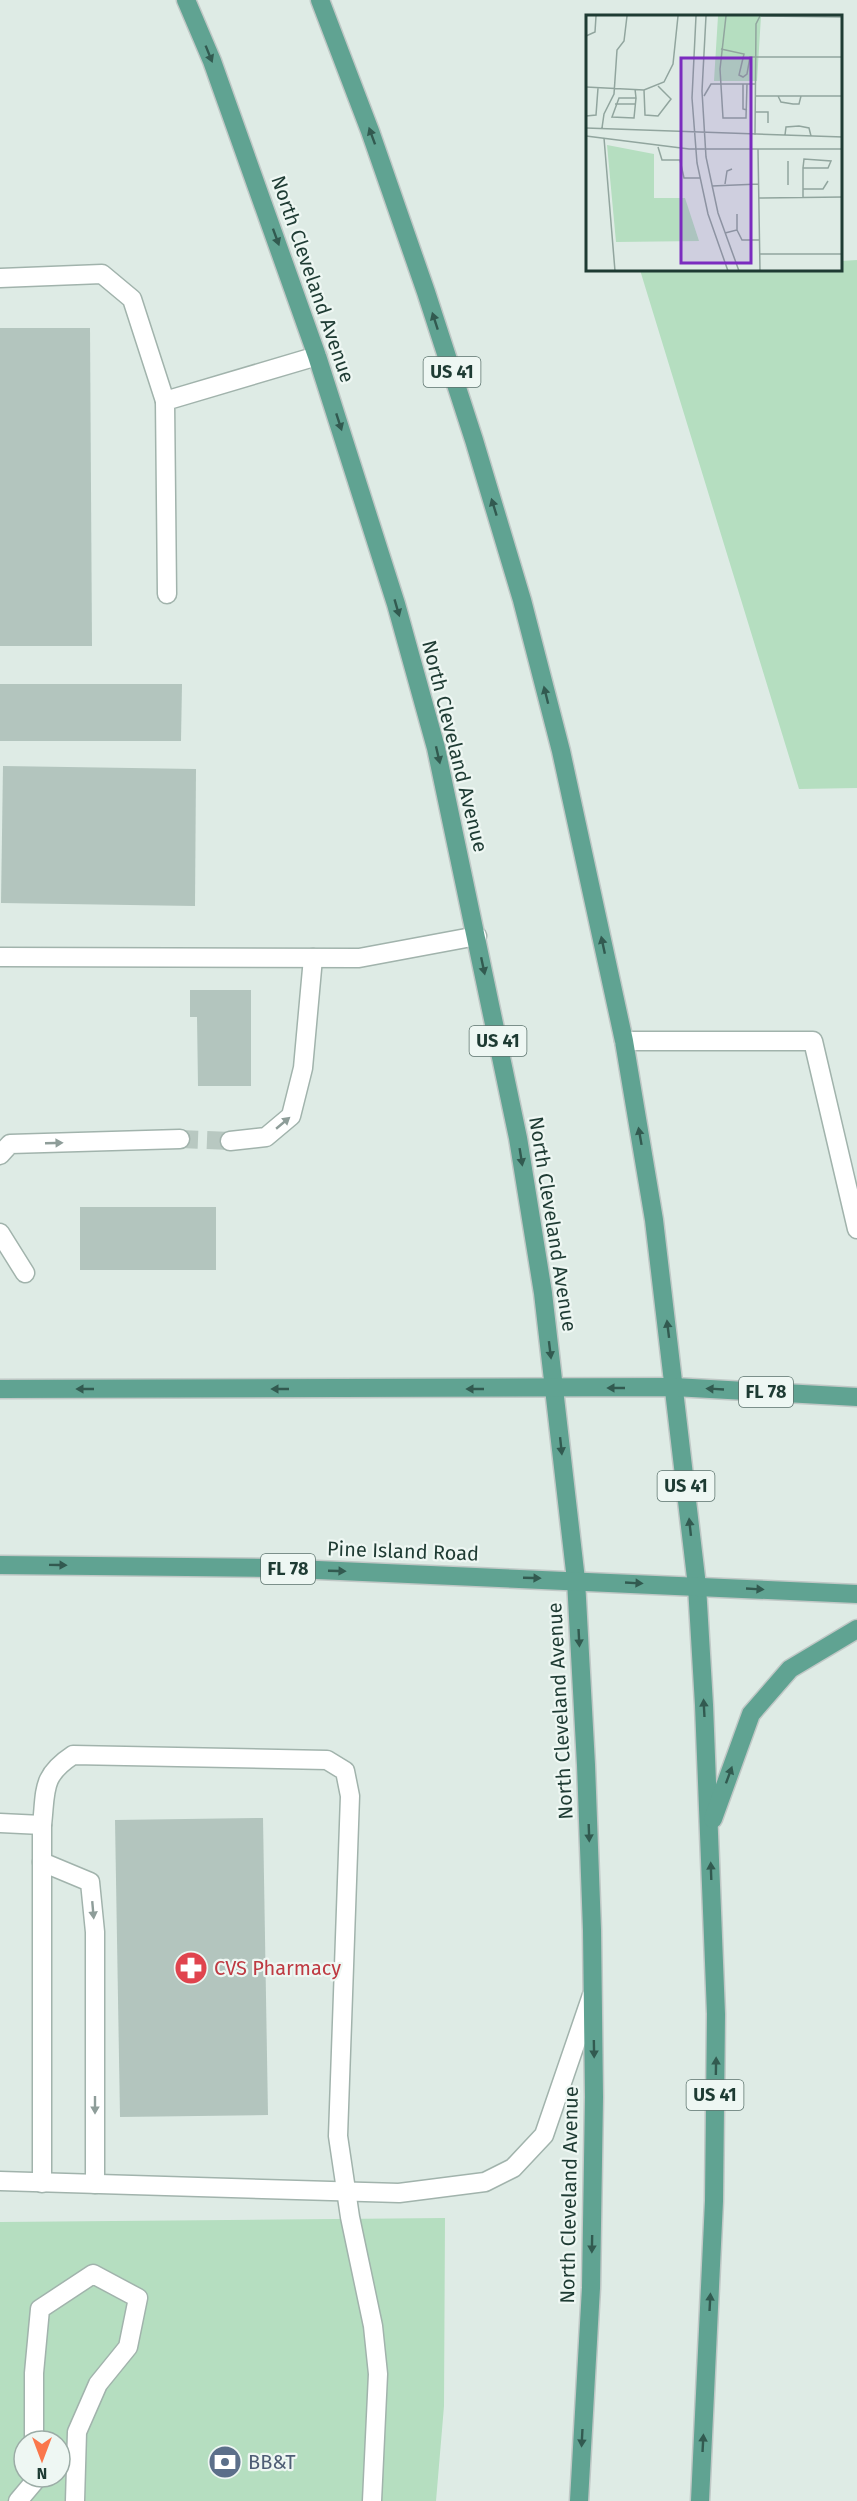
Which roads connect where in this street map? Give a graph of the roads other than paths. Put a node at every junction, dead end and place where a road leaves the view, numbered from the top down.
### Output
1 (186, 0) edge
2 (320, 0) edge
3 (0, 278) edge
4 (317, 356) junction
5 (165, 401) junction
6 (166, 594) dead end
7 (477, 936) junction
8 (0, 957) edge
9 (313, 958) junction
10 (624, 1041) junction
11 (180, 1139) tunnel mouth
12 (230, 1141) tunnel mouth
13 (0, 1155) edge
14 (857, 1228) edge
15 (0, 1233) edge
16 (25, 1273) dead end
17 (674, 1387) junction
18 (554, 1388) junction
19 (0, 1389) edge
20 (857, 1397) edge
21 (0, 1565) edge
22 (576, 1580) junction
23 (697, 1586) junction
24 (857, 1594) edge
25 (857, 1629) edge
26 (0, 1823) edge
27 (42, 1825) junction
28 (709, 1830) junction
29 (42, 1862) junction
30 (593, 1990) junction
31 (0, 2181) edge
32 (42, 2183) junction
33 (95, 2184) junction
34 (346, 2192) junction
35 (34, 2429) edge
36 (28, 2489) edge
37 (18, 2501) edge
38 (75, 2501) edge
39 (372, 2501) edge
40 (579, 2501) edge
41 (700, 2501) edge

1 -> 4 main road, North Cleveland Avenue / US 41
10 -> 2 main road, US 41
3 - 5 lane
4 - 5 lane
4 -> 7 main road, North Cleveland Avenue / US 41
5 - 6 lane
7 - 9 lane
7 -> 18 main road, North Cleveland Avenue / US 41
8 - 9 lane
12 -> 9 lane
10 - 14 lane
17 -> 10 main road, US 41
13 -> 11 lane
15 - 16 lane
17 -> 18 main road, FL 78
20 -> 17 main road, FL 78
23 -> 17 main road, US 41
18 -> 19 main road, FL 78
18 -> 22 main road, North Cleveland Avenue / US 41
21 -> 22 main road, Pine Island Road / FL 78
22 -> 23 main road, Pine Island Road / FL 78
22 -> 30 main road, North Cleveland Avenue / US 41
23 -> 24 main road, FL 78
28 -> 23 main road, US 41
28 -> 25 main road
26 - 27 lane
27 - 29 lane
27 - 34 lane
41 -> 28 main road, US 41
29 - 32 lane
29 -> 33 lane
30 - 34 lane
30 -> 40 main road, North Cleveland Avenue / US 41
31 - 32 lane
32 - 33 lane
33 - 34 lane
34 - 39 lane
35 - 38 lane
36 - 37 lane

